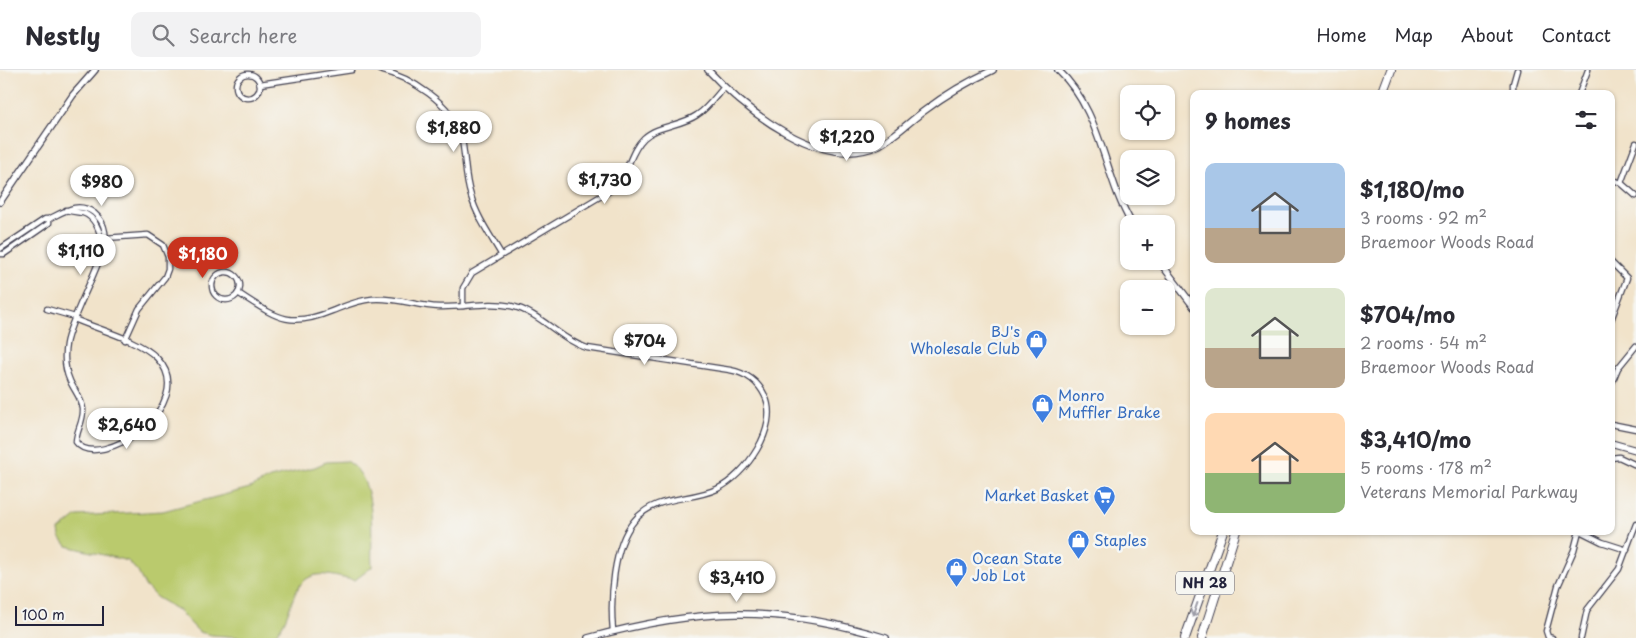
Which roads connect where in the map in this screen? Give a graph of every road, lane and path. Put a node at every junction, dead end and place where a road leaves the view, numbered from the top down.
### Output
1 (95, 70) edge
2 (352, 70) edge
3 (380, 70) edge
4 (708, 70) edge
5 (993, 70) edge
6 (1058, 70) edge
7 (1391, 70) edge
8 (1517, 70) edge
9 (1588, 70) edge
10 (260, 84) junction
11 (724, 87) junction
12 (1384, 90) edge
13 (1513, 90) edge
14 (1580, 90) edge
15 (1636, 142) edge
16 (1615, 181) edge
17 (1621, 183) junction
18 (1636, 196) edge
19 (0, 202) edge
20 (66, 210) junction
21 (1127, 215) edge
22 (49, 219) junction
23 (105, 238) junction
24 (104, 246) junction
25 (0, 248) edge
26 (0, 254) edge
27 (502, 254) junction
28 (1615, 266) edge
29 (1166, 270) edge
30 (238, 293) junction
31 (1190, 302) edge
32 (463, 306) junction
33 (47, 309) dead end
34 (1615, 310) edge
35 (74, 318) junction
36 (125, 340) junction
37 (1636, 346) edge
38 (1615, 375) edge
39 (1615, 425) edge
40 (1636, 429) edge
41 (1615, 444) edge
42 (1636, 450) edge
43 (1615, 457) edge
44 (1636, 465) edge
45 (1636, 524) edge
46 (1222, 535) edge
47 (1235, 535) edge
48 (1579, 535) edge
49 (1588, 535) edge
50 (1627, 550) junction
51 (613, 631) junction
52 (588, 638) edge
53 (886, 638) edge
54 (1185, 638) edge
55 (1202, 638) edge
56 (1552, 638) edge
57 (1581, 638) edge

1 - 19 street
2 - 10 street
3 - 27 street
4 - 11 street
5 - 11 street
6 - 21 street
7 - 12 main road
8 - 13 street
9 - 14 street
10 - 10 street
11 - 27 street
15 - 17 street
16 - 17 street
17 - 18 street
20 - 22 street
20 - 23 street
20 - 24 street
22 - 25 street
22 - 26 street
23 - 24 street
23 - 36 street
24 - 35 street
27 - 32 street
28 - 34 street
29 - 31 street
30 - 30 street
30 - 32 street
32 - 51 street
33 - 35 street
35 - 36 street
35 - 36 street
37 - 38 street
39 - 40 street
41 - 42 street
43 - 44 street
45 - 50 street
46 -> 54 main road, NH 28
47 - 55 main road, NH 28
48 - 56 street
49 - 50 street
50 - 57 street
51 - 52 street
51 - 53 street

